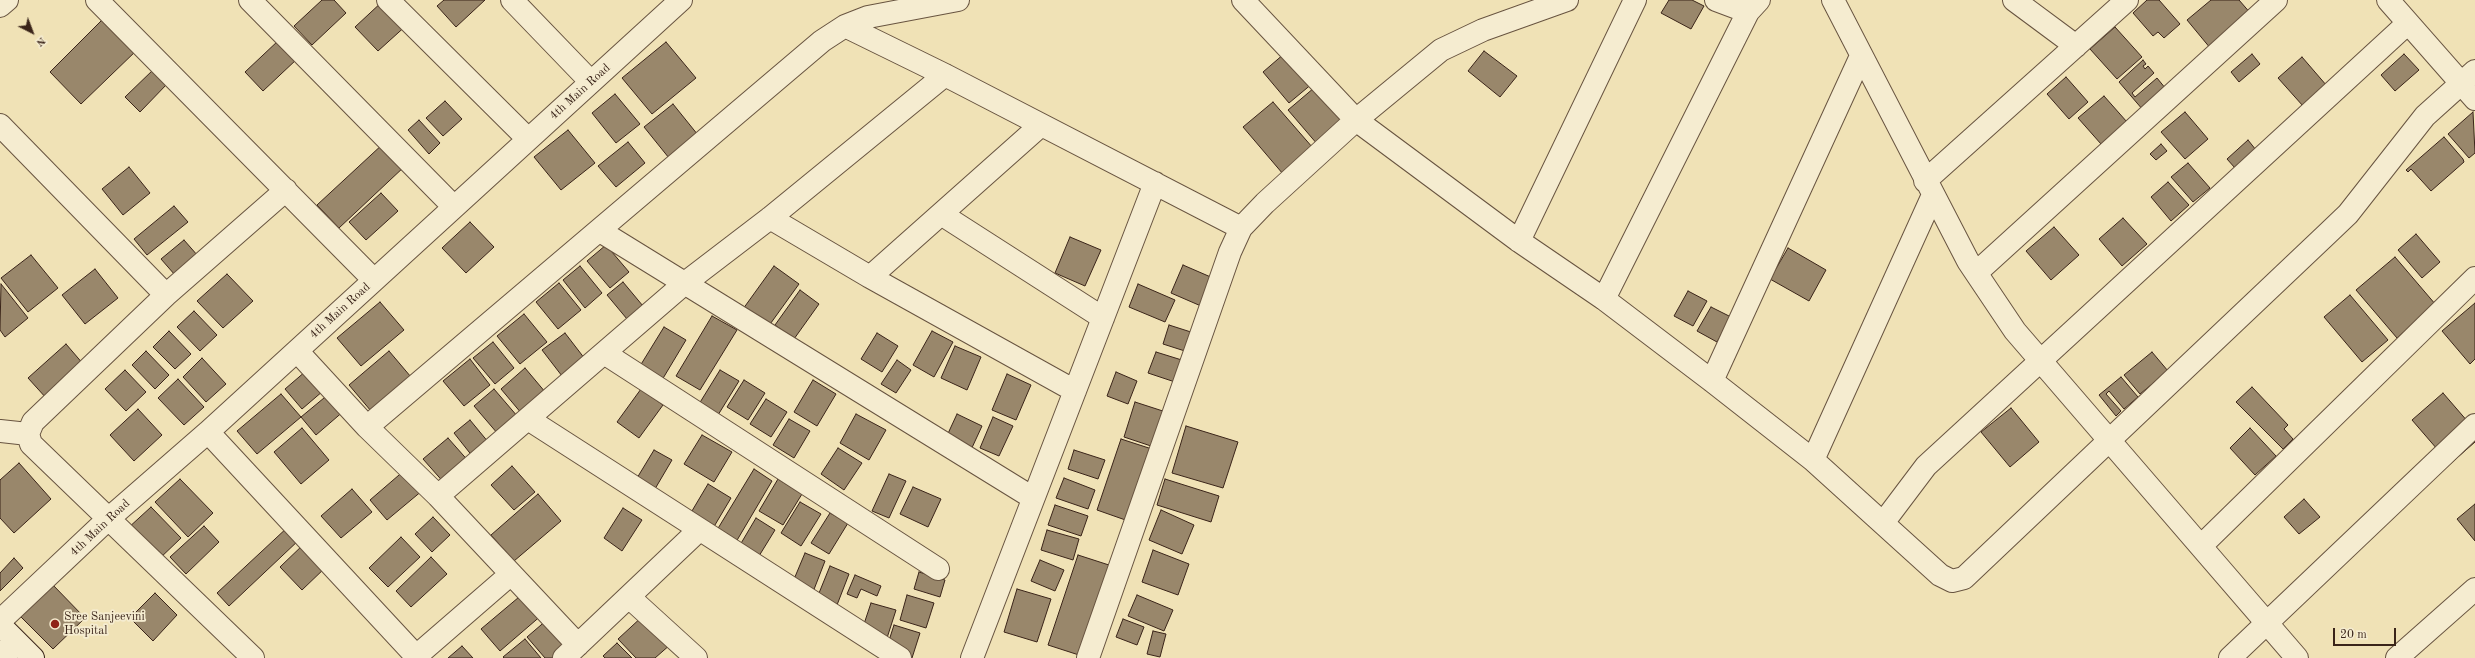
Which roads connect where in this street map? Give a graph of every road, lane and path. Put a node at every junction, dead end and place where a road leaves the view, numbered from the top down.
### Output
1 (7, 0) edge
2 (97, 0) edge
3 (250, 0) edge
4 (388, 0) edge
5 (512, 0) edge
6 (681, 0) edge
7 (958, 0) edge
8 (1243, 0) edge
9 (1567, 0) edge
10 (1636, 0) edge
11 (1716, 0) edge
12 (1833, 0) edge
13 (2014, 0) edge
14 (2127, 0) edge
15 (2276, 0) edge
16 (2388, 0) edge
17 (0, 6) edge
18 (1754, 6) edge
19 (2408, 23) junction
20 (844, 26) junction
21 (2076, 46) junction
22 (1861, 56) junction
23 (945, 74) junction
24 (2468, 77) edge
25 (591, 82) junction
26 (2475, 99) edge
27 (1356, 120) junction
28 (0, 125) edge
29 (1041, 125) junction
30 (528, 139) junction
31 (1155, 183) junction
32 (1929, 188) junction
33 (286, 190) junction
34 (454, 207) junction
35 (941, 214) junction
36 (770, 218) junction
37 (1241, 228) junction
38 (600, 231) junction
39 (1519, 241) junction
40 (1976, 273) junction
41 (870, 277) junction
42 (2475, 278) edge
43 (374, 280) junction
44 (685, 284) junction
45 (166, 295) junction
46 (1604, 299) junction
47 (1103, 318) junction
48 (297, 351) junction
49 (604, 353) junction
50 (2041, 361) junction
51 (1712, 381) junction
52 (1075, 391) junction
53 (528, 419) junction
54 (2475, 425) edge
55 (367, 427) junction
56 (0, 431) edge
57 (208, 432) junction
58 (28, 434) junction
59 (2110, 441) junction
60 (1813, 460) junction
61 (438, 496) junction
62 (1033, 498) junction
63 (107, 520) junction
64 (1883, 523) junction
65 (699, 530) junction
66 (2201, 546) junction
67 (938, 569) dead end
68 (511, 574) junction
69 (2475, 589) edge
70 (629, 597) junction
71 (0, 621) edge
72 (2269, 623) junction
73 (0, 625) edge
74 (571, 651) edge
75 (0, 652) edge
76 (415, 657) edge
77 (6, 658) edge
78 (33, 658) edge
79 (253, 658) edge
80 (696, 658) edge
81 (900, 658) edge
82 (972, 658) edge
83 (1088, 658) edge
84 (2230, 658) edge
85 (2297, 658) edge
86 (2397, 658) edge

1 - 17 street
2 - 33 street
3 - 34 street
4 - 30 street
5 - 25 street
6 - 25 street, 4th Main Road
7 - 20 street
8 - 27 street
9 - 27 street
10 - 39 street
11 - 18 street
12 - 22 street
13 - 21 street
14 - 21 street
15 - 40 street
16 - 19 street
18 - 46 street
19 - 24 street
19 - 50 street
20 - 23 street
20 - 38 street
21 - 32 street
22 - 32 street
22 - 51 street
23 - 29 street
23 - 36 street
24 - 26 street
24 - 59 street
25 - 30 street, 4th Main Road
27 - 37 street
27 - 39 street
28 - 45 street
29 - 31 street
29 - 35 street
30 - 34 street, 4th Main Road
31 - 37 street
31 - 47 street
32 - 40 street
32 - 60 street
33 - 43 street
33 - 45 street
34 - 43 street, 4th Main Road
35 - 41 street
35 - 47 street
36 - 41 street
36 - 44 street
37 - 83 street
38 - 44 street
38 - 55 street
39 - 46 street
40 - 50 street
41 - 52 street
42 - 66 street
43 - 48 street, 4th Main Road
44 - 49 street
44 - 62 street
45 - 58 street
46 - 51 street
47 - 52 street
48 - 55 street
48 - 57 street, 4th Main Road
49 - 53 street
49 - 67 street
50 - 59 street
50 - 64 street
51 - 60 street
52 - 62 street
53 - 61 street
53 - 65 street
54 - 72 street
55 - 61 street
56 - 58 street
57 - 63 street, 4th Main Road
57 - 76 street
58 - 63 street
59 - 64 street
59 - 66 street
60 - 64 street
61 - 68 street
62 - 82 street
63 - 71 street, 4th Main Road
63 - 79 street
65 - 70 street
65 - 81 street
66 - 72 street
68 - 74 street
68 - 76 street
69 - 86 street
70 - 74 street
70 - 80 street
72 - 84 street
72 - 85 street
73 - 78 street
75 - 77 street

